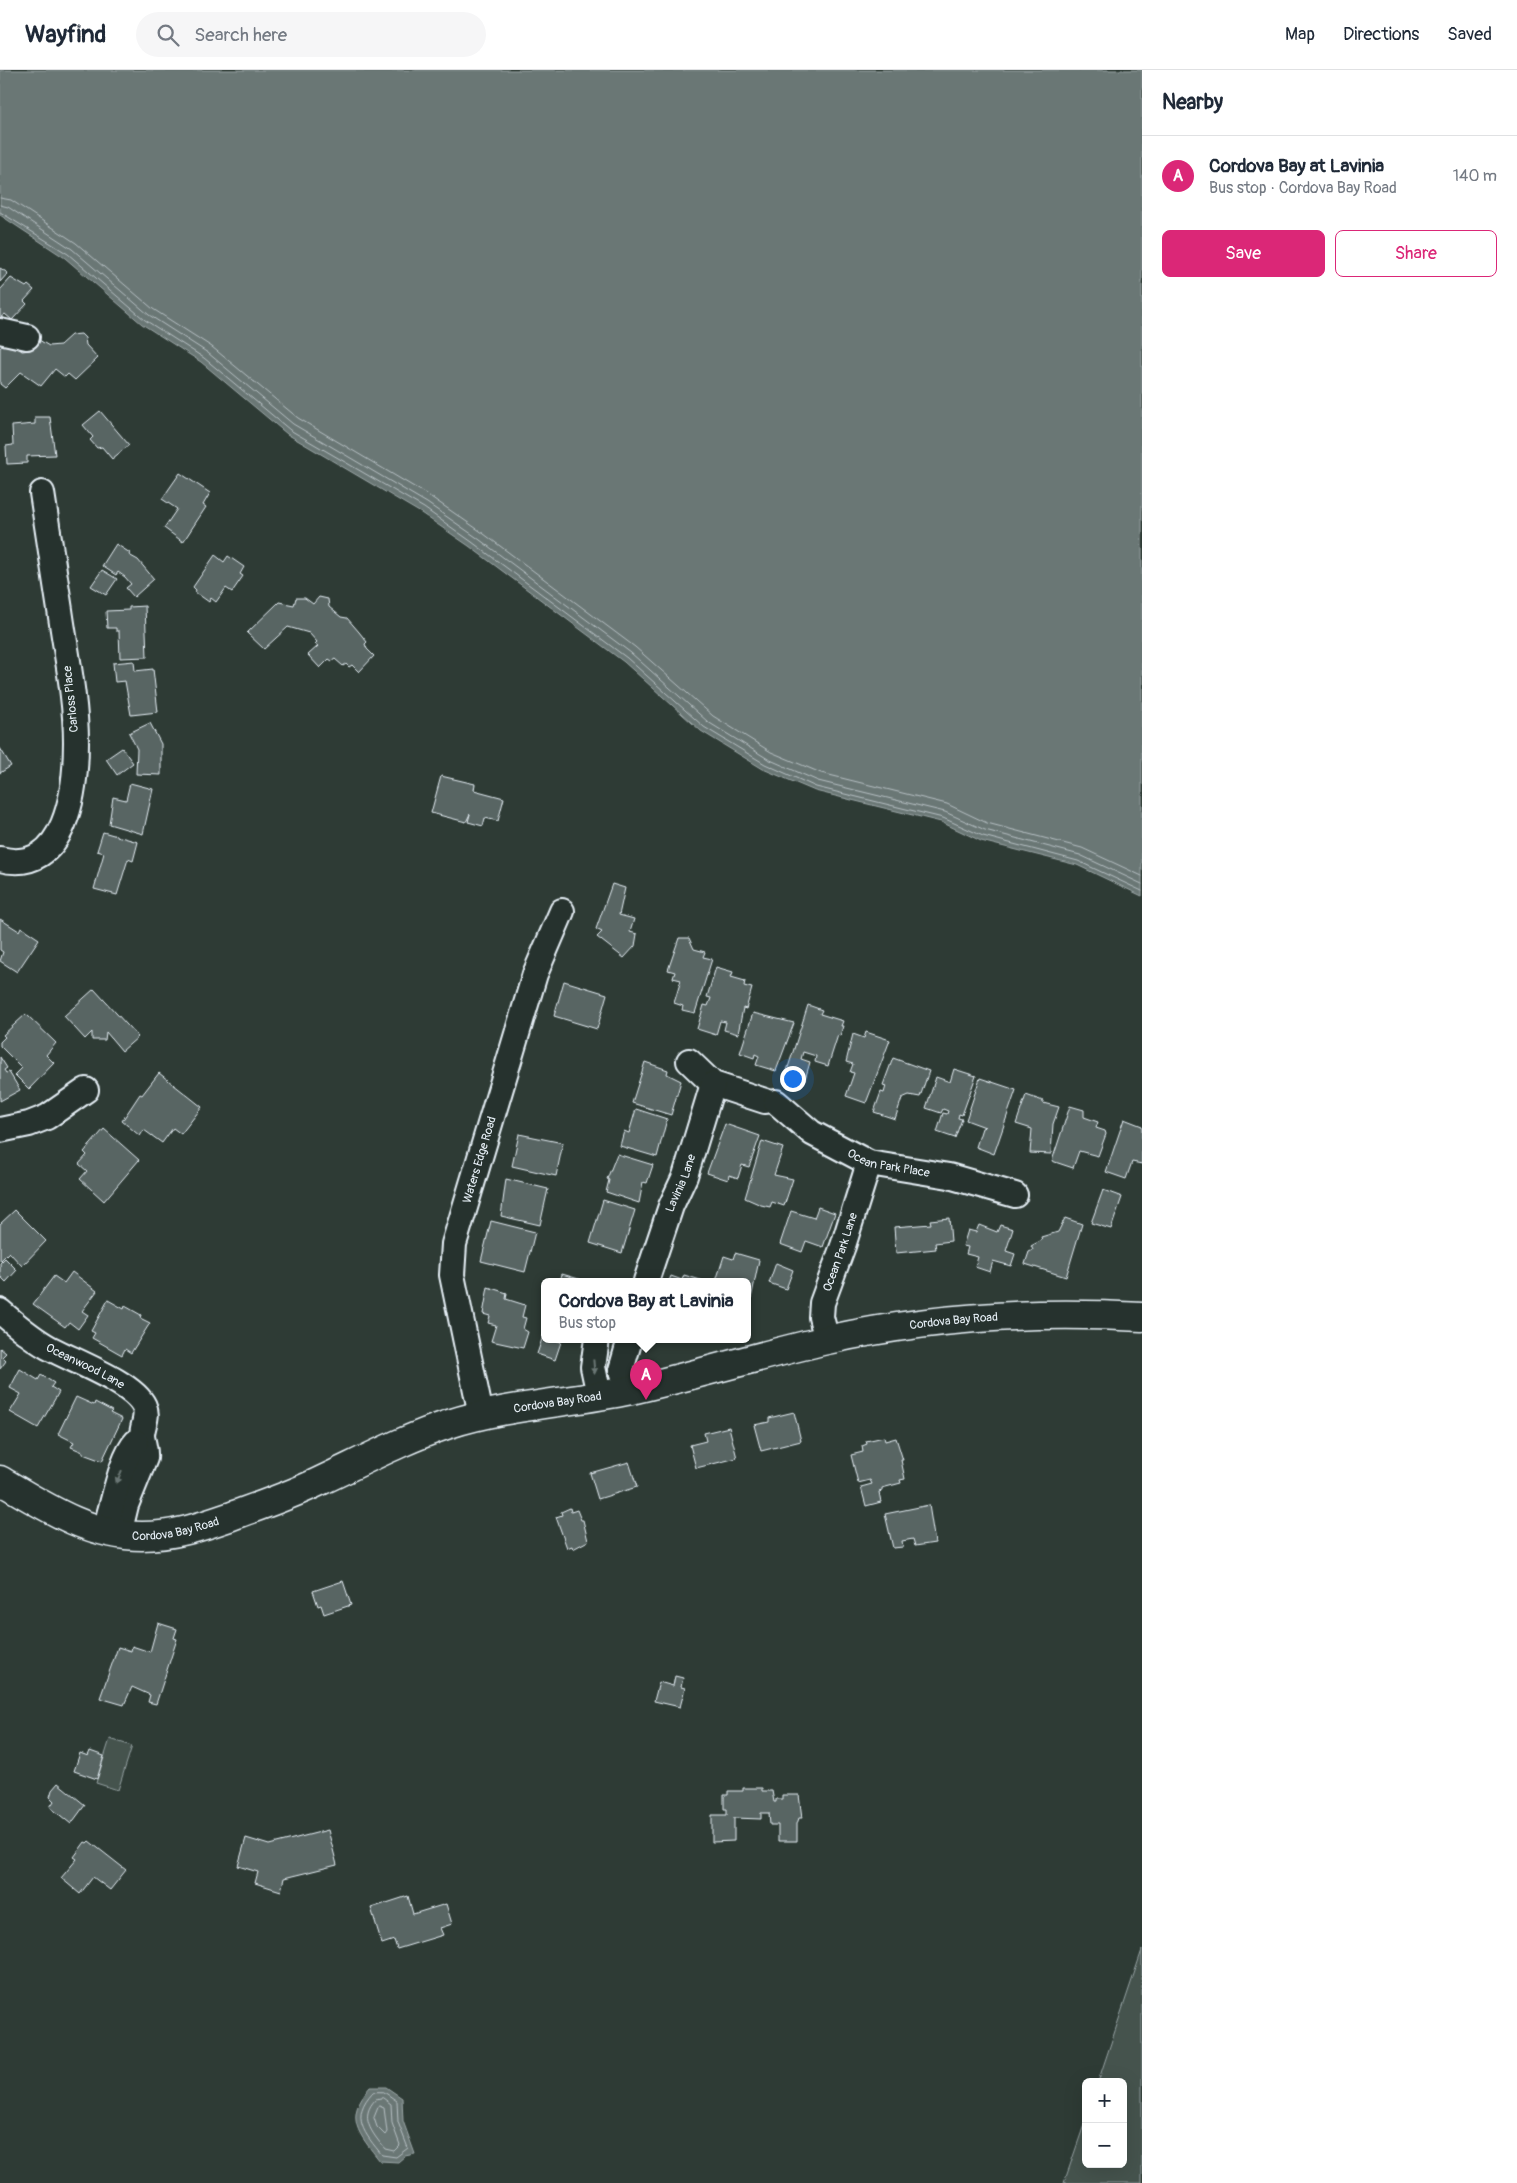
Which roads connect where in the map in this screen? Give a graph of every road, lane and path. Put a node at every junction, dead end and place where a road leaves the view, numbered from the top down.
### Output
1 (0, 331) edge
2 (27, 337) dead end
3 (42, 493) dead end
4 (0, 859) edge
5 (562, 912) dead end
6 (689, 1061) dead end
7 (713, 1084) junction
8 (86, 1090) dead end
9 (0, 1130) edge
10 (869, 1163) junction
11 (1015, 1195) dead end
12 (647, 1278) edge
13 (0, 1311) edge
14 (1142, 1317) edge
15 (827, 1340) junction
16 (596, 1343) edge
17 (629, 1343) edge
18 (627, 1391) junction
19 (600, 1395) junction
20 (481, 1415) junction
21 (0, 1480) edge
22 (111, 1533) junction

1 - 2 street
3 - 4 street, Carloss Place
5 - 20 street, Waters Edge Road
6 - 7 street
7 - 10 street, Ocean Park Place
7 - 12 street, Lavinia Lane
8 - 9 street
10 - 11 street, Ocean Park Place
10 - 15 street, Ocean Park Lane
13 - 22 street, Oceanwood Lane
14 - 15 main road, Cordova Bay Road
15 - 18 main road, Cordova Bay Road
16 -> 19 street
17 - 18 street
18 - 19 main road, Cordova Bay Road
19 - 20 main road, Cordova Bay Road
20 - 22 main road, Cordova Bay Road
21 - 22 main road, Cordova Bay Road

